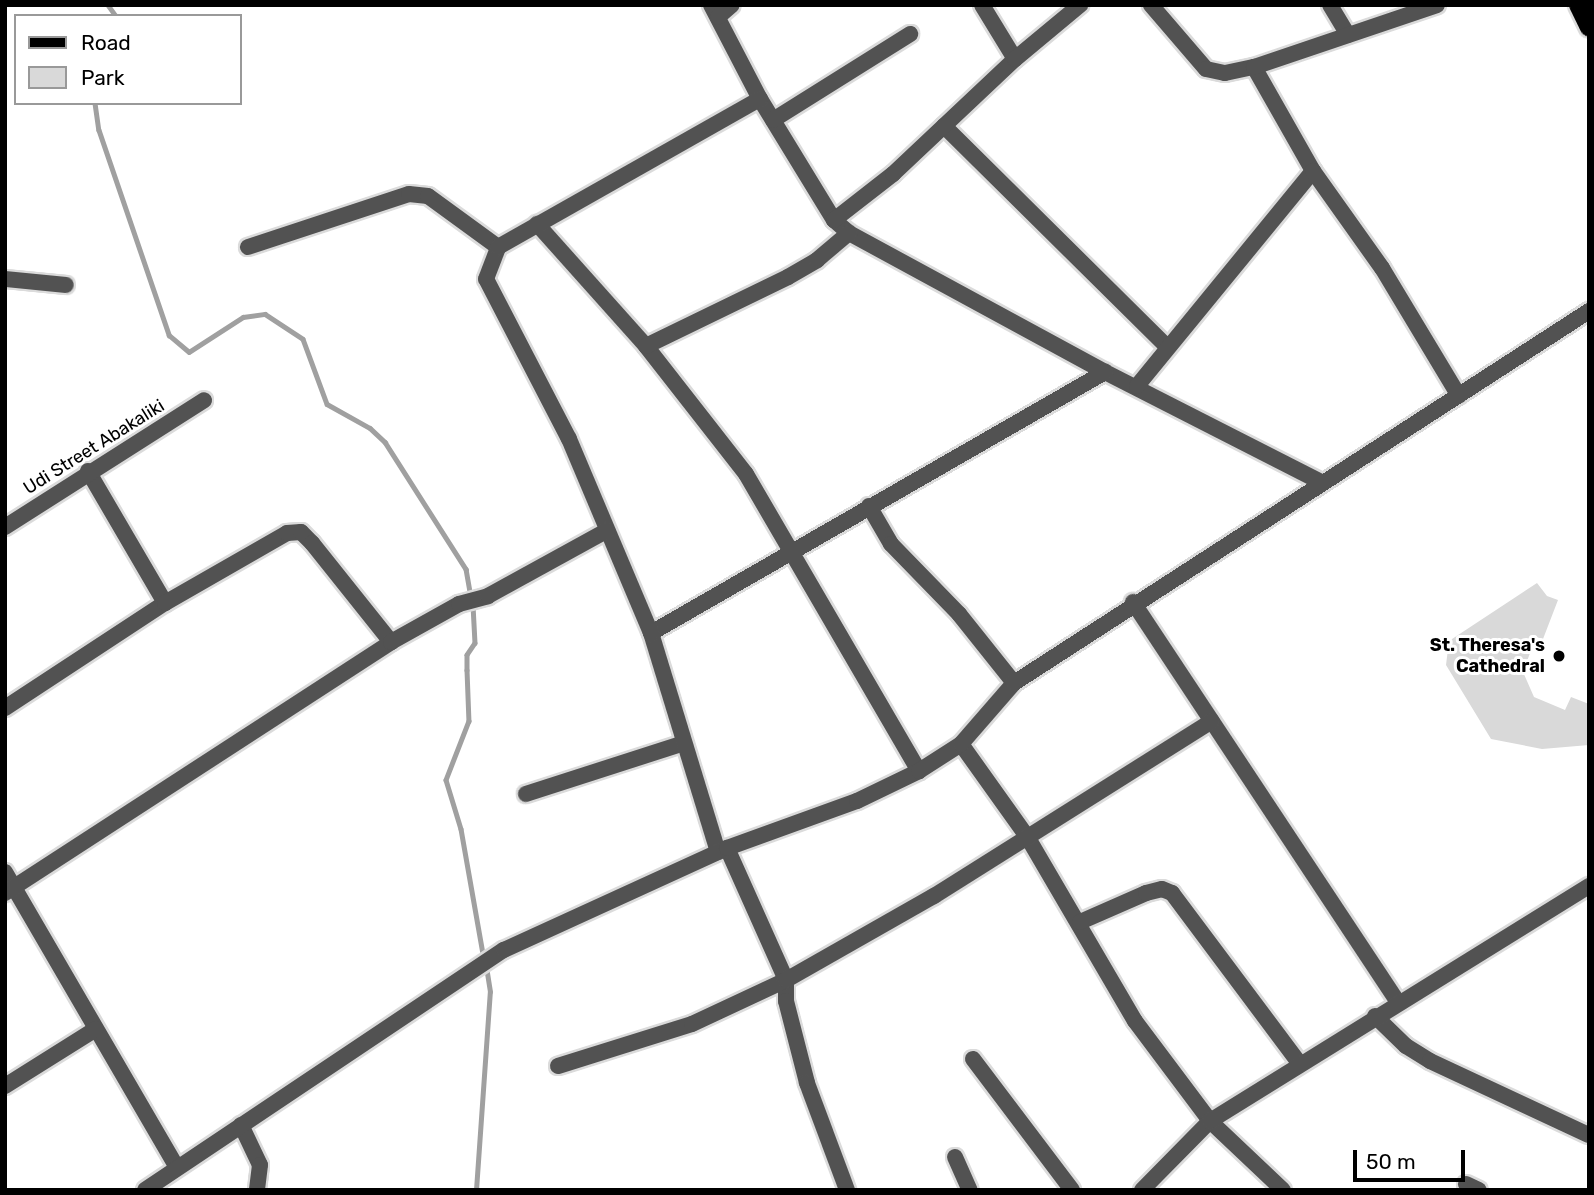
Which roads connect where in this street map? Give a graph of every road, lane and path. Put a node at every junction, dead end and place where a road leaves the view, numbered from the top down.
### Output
1 (732, 5) edge
2 (982, 5) edge
3 (1080, 5) edge
4 (1151, 5) edge
5 (1331, 5) edge
6 (1437, 5) edge
7 (1578, 5) edge
8 (715, 11) edge
9 (1589, 28) edge
10 (910, 34) dead end
11 (1348, 36) junction
12 (1015, 59) junction
13 (1254, 67) junction
14 (760, 99) junction
15 (773, 120) junction
16 (944, 126) junction
17 (1313, 171) junction
18 (834, 220) junction
19 (537, 224) junction
20 (849, 233) junction
21 (248, 247) dead end
22 (498, 247) junction
23 (5, 279) edge
24 (66, 285) dead end
25 (1589, 312) edge
26 (646, 346) junction
27 (1167, 347) junction
28 (1105, 372) junction
29 (1137, 386) junction
30 (1459, 396) junction
31 (204, 400) dead end
32 (88, 471) junction
33 (1321, 482) junction
34 (869, 506) junction
35 (5, 527) edge
36 (606, 531) junction
37 (794, 549) junction
38 (1133, 602) junction
39 (165, 603) junction
40 (651, 633) junction
41 (391, 642) junction
42 (1014, 683) junction
43 (5, 708) edge
44 (1212, 721) junction
45 (684, 743) junction
46 (961, 744) junction
47 (919, 771) junction
48 (526, 794) dead end
49 (1028, 838) junction
50 (722, 850) junction
51 (5, 872) edge
52 (1589, 886) edge
53 (10, 890) edge
54 (1080, 922) junction
55 (786, 981) junction
56 (1398, 1002) junction
57 (1375, 1016) junction
58 (96, 1029) junction
59 (973, 1059) dead end
60 (1300, 1064) junction
61 (558, 1066) dead end
62 (5, 1086) edge
63 (1210, 1121) junction
64 (241, 1125) junction
65 (1589, 1135) edge
66 (955, 1157) dead end
67 (177, 1167) junction
68 (145, 1190) edge
69 (257, 1190) edge
70 (847, 1190) edge
71 (970, 1190) edge
72 (1072, 1190) edge
73 (1142, 1190) edge
74 (1283, 1190) edge

1 - 8 street
2 - 12 street
3 - 12 street
4 - 13 street
5 - 11 street
6 - 11 street
7 - 9 main road
8 - 14 street
10 - 15 street
11 - 13 street
12 - 16 street
13 - 17 street
14 - 15 street
14 - 19 street
15 - 18 street
16 - 18 street
16 - 27 street
17 - 27 street
17 - 30 street
18 - 20 street
19 - 22 street
19 - 26 street
20 - 26 street
20 - 28 street
21 - 22 street
22 - 36 street
23 - 24 street
25 - 30 street
26 - 37 street
27 - 29 street
28 - 29 street
28 - 34 street
29 - 33 street
30 - 33 street
31 - 32 street, Udi Street Abakaliki
32 - 35 street, Udi Street Abakaliki
32 - 39 street
33 - 38 street
34 - 37 street
34 - 42 street
36 - 40 street
36 - 41 street
37 - 40 street
37 - 47 street
38 - 42 street
38 - 44 street
39 - 41 street
39 - 43 street
40 - 45 street
41 - 53 street
42 - 46 street
44 - 49 street
44 - 56 street
45 - 48 street
45 - 50 street
46 - 47 street
46 - 49 street
47 - 50 street
49 - 54 street
49 - 55 street
50 - 55 street
50 - 64 street
51 - 53 street
52 - 56 street
53 - 58 street
54 - 60 street
54 - 63 street
55 - 61 street
55 - 70 street
56 - 57 street
57 - 60 street
57 - 65 street
58 - 62 street
58 - 67 street
59 - 72 street
60 - 63 street
63 - 73 street
63 - 74 street
64 - 67 street
64 - 69 street
66 - 71 street
67 - 68 street

